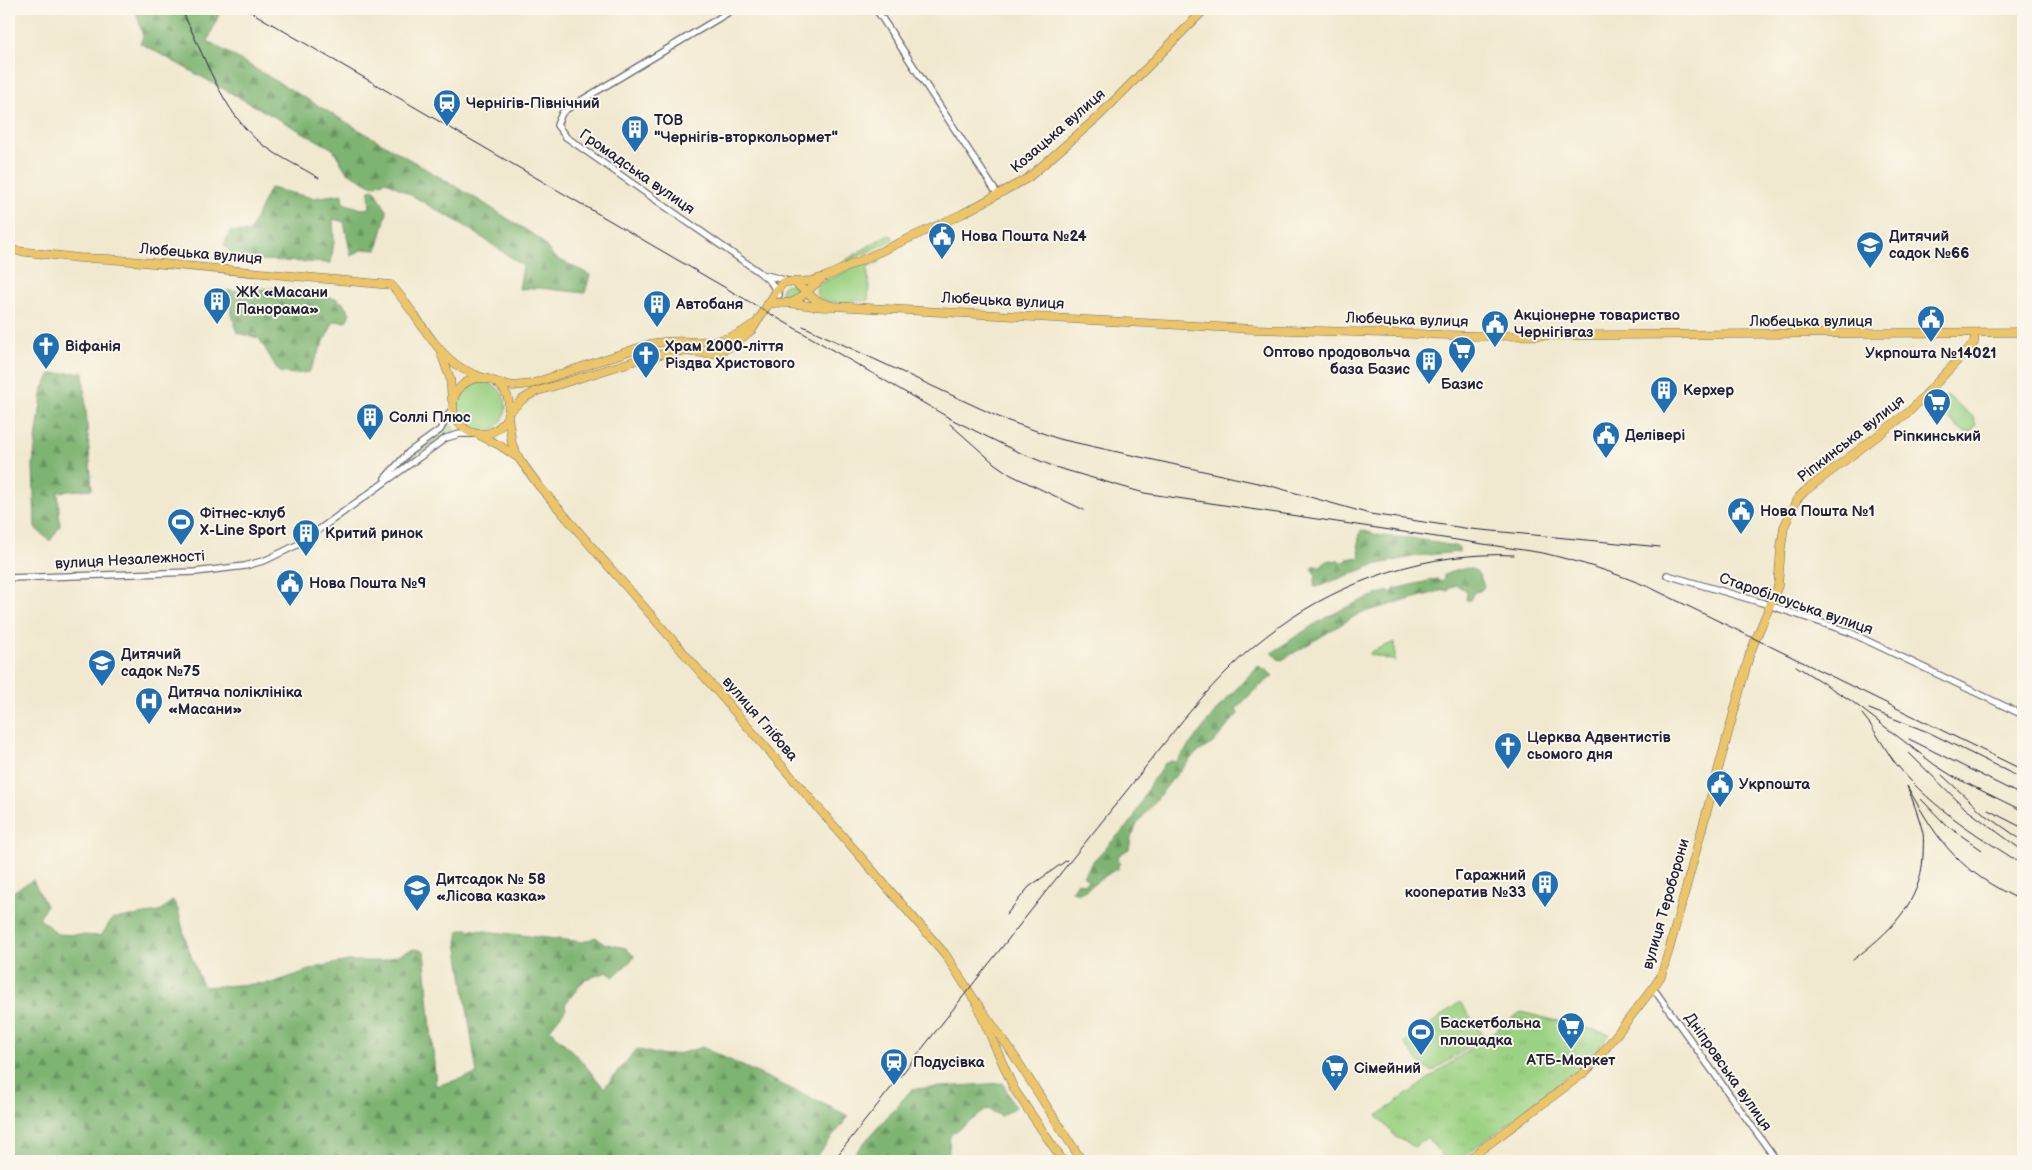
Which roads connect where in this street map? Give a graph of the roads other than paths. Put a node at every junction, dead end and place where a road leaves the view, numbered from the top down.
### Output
1 (734, 9) edge
2 (876, 9) edge
3 (1205, 9) edge
4 (998, 195) junction
5 (9, 250) edge
6 (759, 272) junction
7 (824, 278) junction
8 (793, 282) junction
9 (817, 283) junction
10 (806, 292) junction
11 (780, 294) junction
12 (797, 300) junction
13 (817, 301) junction
14 (769, 302) junction
15 (832, 306) junction
16 (762, 314) junction
17 (2023, 332) edge
18 (1975, 333) junction
19 (438, 347) junction
20 (486, 379) junction
21 (496, 382) junction
22 (453, 405) junction
23 (508, 414) junction
24 (477, 434) junction
25 (520, 460) junction
26 (379, 486) junction
27 (1667, 575) dead end
28 (9, 578) edge
29 (1771, 606) junction
30 (1756, 638) joint
31 (2023, 715) edge
32 (1653, 988) junction
33 (974, 999) junction
34 (1040, 1096) junction
35 (1025, 1106) junction
36 (1074, 1149) junction
37 (1062, 1160) edge
38 (1082, 1161) edge
39 (1466, 1161) edge
40 (1777, 1161) edge

1 - 6 street, Громадська вулиця
2 - 4 street
3 - 4 main road, Козацька вулиця
4 - 7 main road, Козацька вулиця
5 - 19 main road, Любецька вулиця
6 - 8 street
6 - 11 street
7 - 8 main road, Козацька вулиця
7 - 9 main road
8 - 10 main road, Любецька вулиця
8 - 11 main road
8 - 12 main road
9 - 10 main road
9 - 13 main road
10 - 12 main road
10 - 13 main road, Любецька вулиця
11 - 12 main road
11 - 14 main road
11 - 14 main road
11 - 15 main road
13 - 15 main road, Любецька вулиця
14 - 16 main road
15 - 18 main road, Любецька вулиця
16 - 21 main road
16 - 23 main road, вулиця Незалежності
17 - 18 main road, Любецька вулиця
18 - 29 main road, Ріпкинська вулиця
19 - 20 main road
19 - 22 main road
20 - 21 main road
20 - 22 main road, вулиця Незалежності
21 - 23 main road
22 - 24 main road
22 - 26 street, вулиця Незалежності
23 - 24 main road, вулиця Незалежності
23 - 25 main road, вулиця Глібова
24 - 25 main road, вулиця Глібова
24 - 26 street, вулиця Незалежності
25 - 33 main road, вулиця Глібова
26 - 28 street, вулиця Незалежності
27 - 29 street, Старобілоуська вулиця
29 - 30 main road, Ріпкинська вулиця
29 - 31 street, Старобілоуська вулиця
30 - 32 main road, вулиця Тероборони
32 - 39 main road, вулиця Тероборони
32 - 40 street, Дніпровська вулиця
33 - 34 main road
33 - 35 main road
34 - 35 main road
34 - 36 main road
35 - 37 main road
36 - 37 main road
36 - 38 main road

